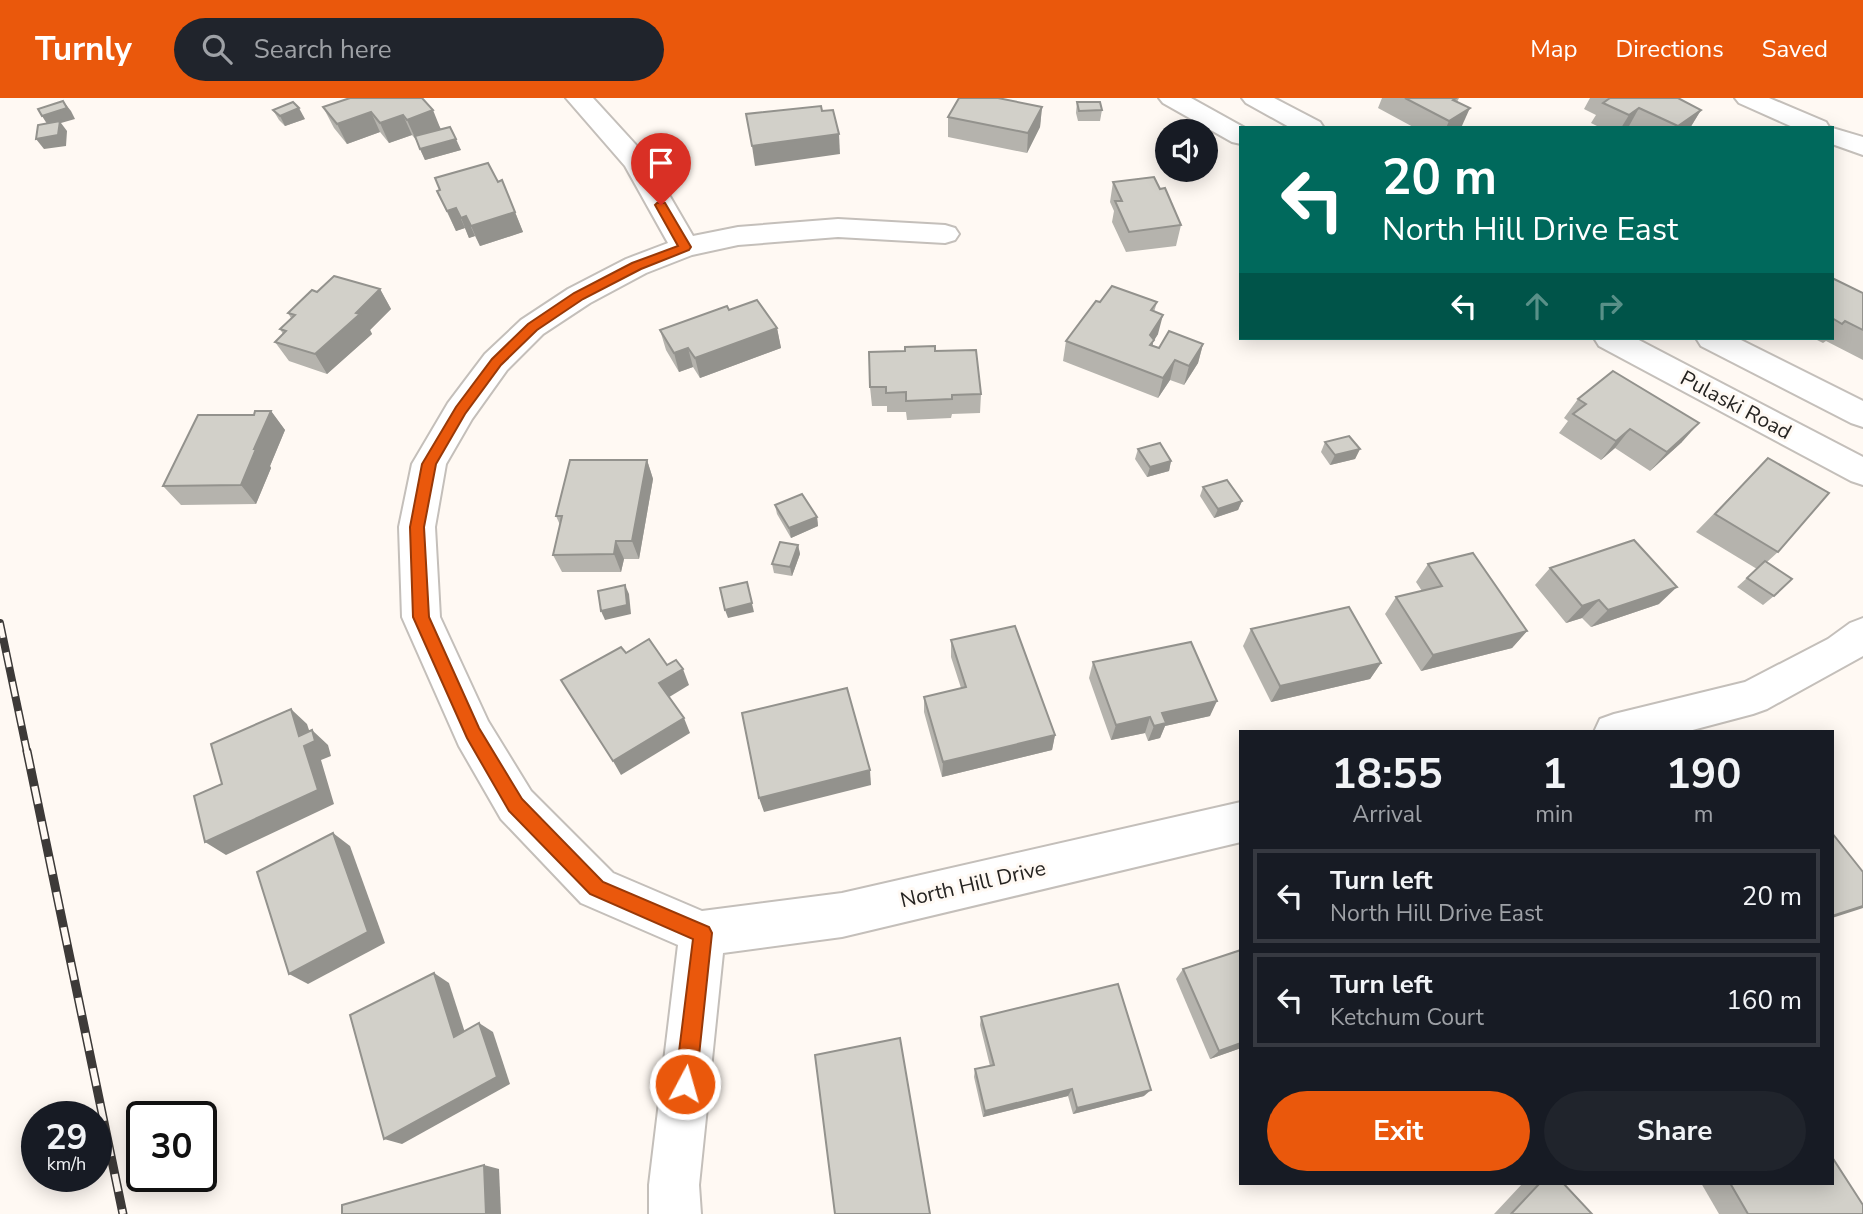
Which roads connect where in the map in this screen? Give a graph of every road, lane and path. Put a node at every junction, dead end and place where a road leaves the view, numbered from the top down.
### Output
1 (579, 98) edge
2 (1171, 98) edge
3 (1255, 98) edge
4 (1748, 98) edge
5 (1307, 126) edge
6 (1812, 126) edge
7 (1239, 135) edge
8 (1834, 135) edge
9 (1863, 147) edge
10 (946, 234) dead end
11 (685, 247) junction
12 (1613, 340) edge
13 (1716, 340) edge
14 (1863, 415) edge
15 (1863, 472) edge
16 (1863, 634) edge
17 (1622, 730) edge
18 (1239, 821) edge
19 (702, 933) junction
20 (675, 1214) edge

1 - 11 street
2 - 7 street
3 - 5 street
4 - 6 street
8 - 9 street
10 - 11 street
11 - 19 street
12 - 15 street, Pulaski Road
13 - 14 street
16 - 17 street
18 - 19 street, North Hill Drive
19 - 20 street

